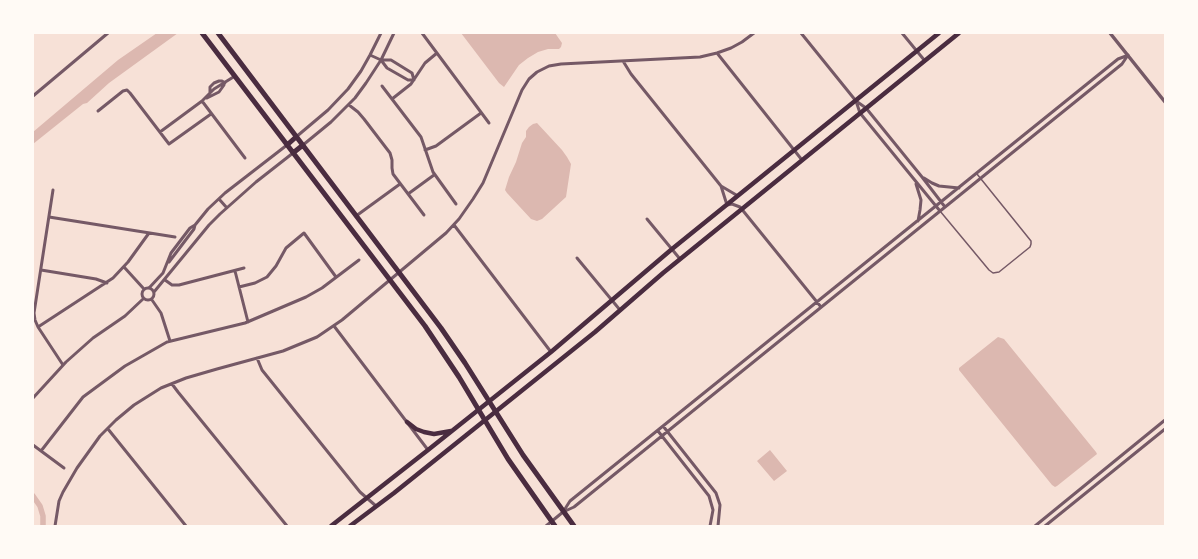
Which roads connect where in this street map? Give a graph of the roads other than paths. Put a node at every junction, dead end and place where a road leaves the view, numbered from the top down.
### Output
1 (108, 33) edge
2 (202, 33) edge
3 (218, 33) edge
4 (381, 33) edge
5 (394, 33) edge
6 (422, 33) edge
7 (754, 33) edge
8 (801, 33) edge
9 (902, 33) edge
10 (939, 33) edge
11 (959, 33) edge
12 (1110, 33) edge
13 (917, 51) junction
14 (437, 54) junction
15 (717, 54) junction
16 (370, 55) junction
17 (1128, 55) junction
18 (381, 60) junction
19 (623, 61) junction
20 (925, 61) junction
21 (407, 70) junction
22 (235, 76) junction
23 (403, 77) junction
24 (414, 80) junction
25 (225, 83) junction
26 (382, 86) dead end
27 (210, 93) junction
28 (33, 96) edge
29 (392, 99) junction
30 (202, 101) junction
31 (856, 101) junction
32 (1165, 102) edge
33 (349, 105) junction
34 (866, 108) junction
35 (98, 111) dead end
36 (481, 112) junction
37 (860, 113) junction
38 (211, 114) junction
39 (489, 123) dead end
40 (160, 132) junction
41 (296, 137) junction
42 (287, 144) junction
43 (303, 145) junction
44 (425, 150) junction
45 (794, 151) junction
46 (293, 153) junction
47 (245, 158) dead end
48 (802, 160) junction
49 (977, 173) junction
50 (434, 175) junction
51 (922, 177) junction
52 (981, 178) junction
53 (916, 182) junction
54 (400, 184) junction
55 (721, 186) junction
56 (959, 188) junction
57 (53, 190) dead end
58 (408, 194) junction
59 (738, 196) junction
60 (219, 199) junction
61 (941, 202) junction
62 (456, 204) dead end
63 (727, 205) junction
64 (936, 206) junction
65 (945, 207) junction
66 (227, 208) junction
67 (742, 209) junction
68 (940, 211) junction
69 (424, 215) dead end
70 (356, 216) junction
71 (49, 217) junction
72 (647, 219) dead end
73 (918, 221) junction
74 (194, 225) junction
75 (454, 225) junction
76 (149, 232) junction
77 (175, 237) dead end
78 (672, 249) junction
79 (176, 253) junction
80 (577, 258) dead end
81 (182, 259) junction
82 (680, 259) junction
83 (359, 260) dead end
84 (168, 263) junction
85 (124, 267) junction
86 (244, 268) dead end
87 (41, 270) junction
88 (235, 270) junction
89 (399, 273) junction
90 (336, 277) junction
91 (165, 280) junction
92 (390, 280) junction
93 (107, 282) junction
94 (239, 287) junction
95 (149, 288) junction
96 (144, 289) junction
97 (154, 292) junction
98 (143, 299) junction
99 (152, 300) junction
100 (612, 301) junction
101 (817, 302) junction
102 (821, 307) junction
103 (620, 310) junction
104 (248, 322) junction
105 (334, 326) junction
106 (38, 327) junction
107 (170, 341) junction
108 (551, 352) junction
109 (256, 358) junction
110 (63, 364) junction
111 (172, 384) junction
112 (33, 398) edge
113 (489, 401) junction
114 (478, 410) junction
115 (496, 412) junction
116 (1165, 420) edge
117 (485, 421) junction
118 (407, 422) junction
119 (663, 426) junction
120 (108, 429) junction
121 (1165, 429) edge
122 (453, 430) junction
123 (658, 431) junction
124 (667, 431) junction
125 (662, 436) junction
126 (33, 445) edge
127 (428, 450) junction
128 (41, 451) junction
129 (64, 468) dead end
130 (367, 498) junction
131 (376, 506) junction
132 (563, 512) junction
133 (553, 524) edge
134 (55, 526) edge
135 (186, 526) edge
136 (287, 526) edge
137 (332, 526) edge
138 (350, 526) edge
139 (546, 526) edge
140 (574, 526) edge
141 (710, 526) edge
142 (718, 526) edge
143 (1035, 526) edge
144 (1045, 526) edge

1 - 28 street
2 - 22 highway
3 - 41 highway
4 - 16 street
5 - 18 street
6 - 14 street
7 - 15 street
8 - 31 street
9 - 13 street
10 - 13 main road
11 - 20 main road
12 - 17 street
13 - 20 street
13 - 31 main road
14 - 24 street
14 - 36 street
15 - 19 street
15 - 45 street
16 - 18 street
16 - 41 street
17 - 32 street
17 - 49 street
17 - 52 street
18 - 21 street
18 - 23 street
18 - 33 street
19 - 55 street
19 - 75 street
20 - 34 main road
21 - 23 street
21 - 24 street
22 - 25 street
22 - 42 highway
23 - 24 street
24 - 29 street
25 - 27 street
25 - 27 street
25 - 30 street
26 - 29 street
27 - 30 street
29 - 44 street
30 - 38 street
30 - 40 street
31 - 34 street
31 - 37 street
31 - 45 main road
33 - 43 street
33 - 54 street
34 - 37 main road
34 - 51 street
35 - 40 street
36 - 39 street
36 - 44 street
37 - 48 main road
37 - 53 street
38 - 40 street
38 - 47 street
41 - 42 highway
41 - 43 highway
42 - 46 highway
42 - 60 street
43 - 46 highway
43 - 70 highway
44 - 50 street
45 - 48 street
45 - 59 main road
46 - 66 street
46 - 92 highway
48 - 67 main road
49 - 52 lane
49 - 56 street
50 - 58 street
50 - 62 street
51 - 56 street
51 - 61 street
52 - 65 street
52 - 68 lane
53 - 64 street
53 - 73 street
54 - 58 street
54 - 70 street
55 - 59 street
55 - 63 street
56 - 61 street
57 - 71 street
58 - 69 street
59 - 63 main road
60 - 66 street
60 - 74 street
61 - 64 street
61 - 65 street
63 - 67 street
63 - 78 main road
64 - 68 street
64 - 73 street
65 - 68 street
66 - 81 street
67 - 82 main road
67 - 101 street
68 - 102 street
70 - 89 highway
71 - 76 street
71 - 87 street
72 - 78 street
73 - 101 street
74 - 79 street
74 - 84 street
75 - 89 street
75 - 108 street
76 - 77 street
76 - 85 street
78 - 82 street
78 - 100 main road
79 - 81 street
79 - 84 street
80 - 100 street
81 - 91 street
82 - 103 main road
83 - 90 street
84 - 95 street
85 - 93 street
85 - 96 street
86 - 88 street
87 - 93 street
87 - 106 street
88 - 91 street
88 - 94 street
89 - 92 street
89 - 113 highway
90 - 94 street
90 - 104 street
91 - 97 street
92 - 105 street
92 - 114 highway
93 - 106 street
94 - 104 street
95 - 96 street
95 - 97 street
96 - 98 street
97 - 99 street
98 - 99 street
98 - 110 street
99 - 107 street
100 - 103 street
100 - 108 main road
101 - 102 street
101 - 119 street
102 - 124 street
103 - 115 main road
104 - 107 street
105 - 109 street
105 - 118 street
106 - 110 street
107 - 128 street
108 - 113 main road
109 - 111 street
109 - 130 street
110 - 112 street
111 - 120 street
111 - 136 street
113 - 114 main road
113 - 115 highway
114 - 117 highway
114 - 122 main road
115 - 117 main road
115 - 132 highway
116 - 143 street
117 - 131 main road
117 - 133 highway
118 - 122 main road
118 - 127 street
119 - 123 street
119 - 124 street
120 - 134 street
120 - 135 street
121 - 144 street
122 - 127 main road
123 - 125 street
123 - 132 street
124 - 125 street
124 - 142 street
125 - 132 street
125 - 141 street
126 - 128 street
127 - 130 main road
128 - 129 street
130 - 131 street
130 - 137 main road
131 - 138 main road
132 - 133 street
132 - 140 highway
133 - 139 street

